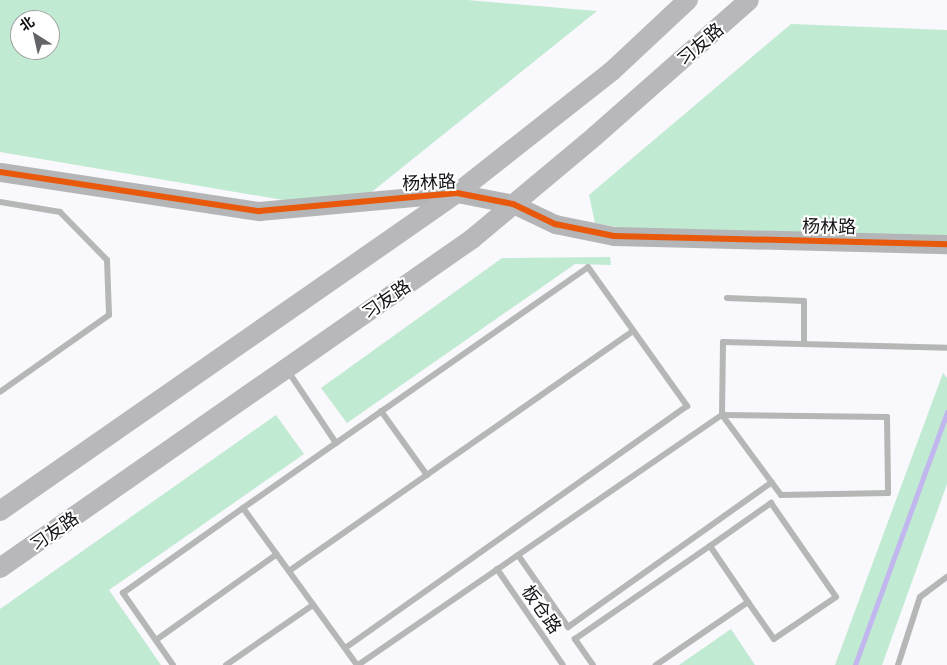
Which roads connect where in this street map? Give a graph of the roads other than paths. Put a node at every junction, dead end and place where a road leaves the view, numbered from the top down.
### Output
1 (688, 0) edge
2 (749, 0) edge
3 (0, 172) edge
4 (458, 193) junction
5 (0, 202) edge
6 (513, 204) junction
7 (947, 244) edge
8 (947, 248) edge
9 (727, 298) dead end
10 (633, 331) junction
11 (804, 344) junction
12 (947, 348) edge
13 (286, 368) junction
14 (0, 392) edge
15 (381, 411) junction
16 (722, 415) junction
17 (336, 443) junction
18 (427, 475) junction
19 (772, 482) junction
20 (243, 508) junction
21 (0, 511) edge
22 (710, 546) junction
23 (277, 554) junction
24 (518, 555) junction
25 (0, 568) edge
26 (497, 569) junction
27 (289, 571) junction
28 (947, 577) edge
29 (748, 602) junction
30 (313, 604) junction
31 (156, 640) junction
32 (345, 648) junction
33 (559, 664) edge
34 (173, 665) edge
35 (226, 665) edge
36 (358, 665) edge
37 (593, 665) edge
38 (656, 665) edge
39 (898, 665) edge

1 - 4 main road
2 - 6 main road, 习友路
3 - 4 street, 杨林路
4 - 6 street, 杨林路
4 - 21 main road
5 - 14 lane
6 - 7 street, 杨林路
6 - 13 main road, 习友路
7 - 8 lane
9 - 11 lane
10 - 15 lane
10 - 18 lane
10 - 32 lane
11 - 12 lane
11 - 16 lane
13 - 17 lane
13 - 25 main road, 习友路
15 - 17 lane
15 - 18 lane
16 - 19 lane
16 - 19 lane
16 - 24 lane
17 - 20 lane
18 - 27 lane
19 - 24 lane
20 - 23 lane
20 - 31 lane
22 - 29 lane
22 - 29 lane
22 - 37 lane
23 - 27 lane
23 - 31 lane
24 - 26 lane
26 - 33 lane, 板仓路
26 - 36 lane
27 - 30 lane
28 - 39 lane
29 - 38 lane
30 - 32 lane
30 - 35 lane
31 - 34 lane
32 - 36 lane

